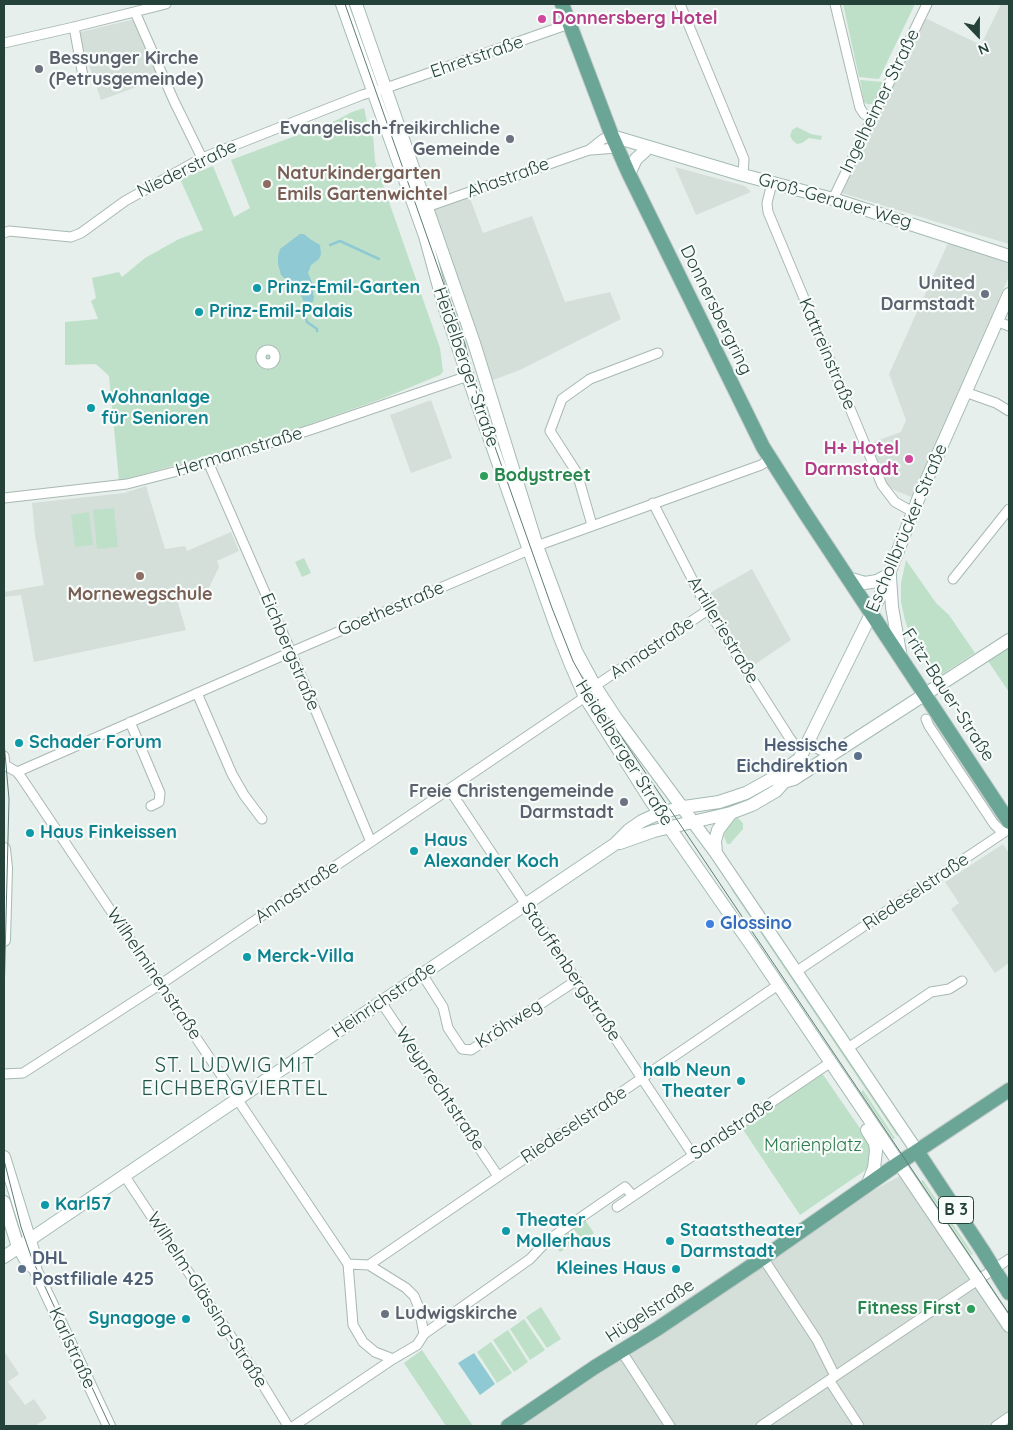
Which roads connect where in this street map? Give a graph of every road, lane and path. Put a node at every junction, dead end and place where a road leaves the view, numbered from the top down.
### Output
1 (166, 4) edge
2 (342, 4) edge
3 (356, 4) edge
4 (562, 4) edge
5 (680, 4) edge
6 (835, 4) edge
7 (927, 4) edge
8 (146, 6) edge
9 (135, 12) junction
10 (569, 24) junction
11 (74, 27) junction
12 (4, 42) edge
13 (83, 76) dead end
14 (379, 90) junction
15 (871, 118) junction
16 (615, 142) junction
17 (589, 150) junction
18 (659, 151) junction
19 (644, 152) junction
20 (202, 158) junction
21 (629, 174) junction
22 (743, 175) junction
23 (772, 183) junction
24 (833, 199) junction
25 (421, 209) junction
26 (7, 232) edge
27 (1009, 256) edge
28 (1009, 294) edge
29 (996, 321) junction
30 (1009, 326) edge
31 (658, 353) dead end
32 (482, 372) junction
33 (468, 376) junction
34 (965, 392) junction
35 (1009, 411) edge
36 (770, 459) junction
37 (208, 462) junction
38 (4, 498) edge
39 (653, 503) junction
40 (1009, 509) edge
41 (913, 512) junction
42 (592, 525) junction
43 (533, 548) junction
44 (890, 574) junction
45 (848, 578) junction
46 (953, 579) dead end
47 (708, 610) junction
48 (871, 614) junction
49 (1009, 640) edge
50 (291, 652) junction
51 (902, 659) junction
52 (595, 686) junction
53 (197, 693) junction
54 (925, 694) junction
55 (585, 697) junction
56 (926, 719) dead end
57 (130, 722) junction
58 (810, 736) junction
59 (833, 753) junction
60 (801, 755) junction
61 (4, 760) edge
62 (17, 772) junction
63 (784, 782) junction
64 (449, 789) junction
65 (151, 806) dead end
66 (684, 807) junction
67 (731, 813) junction
68 (660, 814) junction
69 (262, 820) dead end
70 (694, 822) junction
71 (671, 828) junction
72 (1007, 828) edge
73 (371, 842) junction
74 (615, 844) junction
75 (4, 851) edge
76 (716, 852) junction
77 (526, 904) junction
78 (4, 940) edge
79 (797, 971) junction
80 (422, 974) junction
81 (577, 980) junction
82 (962, 981) dead end
83 (161, 984) junction
84 (778, 985) junction
85 (381, 1002) junction
86 (848, 1048) junction
87 (831, 1062) junction
88 (4, 1074) edge
89 (642, 1078) junction
90 (1009, 1090) edge
91 (852, 1094) junction
92 (238, 1098) junction
93 (917, 1151) junction
94 (694, 1155) junction
95 (4, 1157) edge
96 (898, 1164) junction
97 (124, 1175) junction
98 (498, 1176) junction
99 (867, 1186) junction
100 (633, 1196) junction
101 (4, 1202) edge
102 (617, 1207) dead end
103 (30, 1240) junction
104 (18, 1247) junction
105 (4, 1257) edge
106 (763, 1258) junction
107 (1009, 1258) edge
108 (348, 1264) junction
109 (369, 1265) junction
110 (994, 1269) junction
111 (35, 1270) junction
112 (978, 1280) junction
113 (1009, 1293) edge
114 (1009, 1326) edge
115 (424, 1334) junction
116 (622, 1352) junction
117 (393, 1359) junction
118 (832, 1378) junction
119 (1009, 1417) edge
120 (109, 1426) edge
121 (288, 1426) edge
122 (294, 1426) edge
123 (508, 1426) edge
124 (670, 1426) edge
125 (761, 1426) edge
126 (860, 1426) edge
127 (996, 1426) edge

1 - 8 street
2 - 14 main road, Heidelberger Straße / B 3
3 - 14 main road, Heidelberger Straße / B 3
4 - 10 main road, Donnersbergring
5 - 22 street
6 - 15 street
7 - 15 street, Ingelheimer Straße
8 - 9 street
9 - 11 street
9 - 20 street
10 - 14 street, Ehretstraße
10 - 16 main road, Donnersbergring
11 - 12 street
11 - 13 street
14 - 20 street, Niederstraße
14 - 25 main road, Heidelberger Straße / B 3
15 - 24 street, Ingelheimer Straße
16 - 17 street, Ahastraße
16 - 17 street, Ahastraße
16 - 18 main road, Groß-Gerauer Weg
16 - 19 main road, Groß-Gerauer Weg
16 - 21 main road, Donnersbergring
17 - 25 street, Ahastraße
18 - 19 main road, Groß-Gerauer Weg
18 - 22 main road, Groß-Gerauer Weg
19 - 21 main road
20 - 26 street, Niederstraße
21 - 36 main road, Donnersbergring
22 - 23 main road, Groß-Gerauer Weg
23 - 24 main road, Groß-Gerauer Weg
23 - 41 street, Kattreinstraße
24 - 27 main road, Groß-Gerauer Weg
25 - 32 main road, Heidelberger Straße / B 3
25 - 33 main road, Heidelberger Straße / B 3
28 - 29 main road, Eschollbrücker Straße
29 - 30 street
29 - 34 main road, Eschollbrücker Straße
31 - 42 street
32 - 33 main road
32 - 43 main road, Heidelberger Straße / B 3
33 - 37 street, Hermannstraße
33 - 43 main road, Heidelberger Straße / B 3
34 - 35 street
34 - 41 main road, Eschollbrücker Straße
36 - 39 street, Goethestraße
36 - 45 main road, Donnersbergring
37 - 38 street, Hermannstraße
37 - 50 street, Eichbergstraße
39 - 42 street, Goethestraße
39 - 47 street, Artilleriestraße
40 - 46 street
41 - 44 main road, Eschollbrücker Straße
42 - 43 street, Goethestraße
43 - 50 street, Goethestraße
43 - 52 main road, Heidelberger Straße / B 3
43 - 55 main road, Heidelberger Straße / B 3
44 - 45 main road
44 - 48 main road, Eschollbrücker Straße
44 - 51 main road
45 - 48 main road, Donnersbergring
47 - 52 street, Annastraße
47 - 60 street, Artilleriestraße
48 - 51 main road, Fritz-Bauer-Straße
48 - 58 main road, Eschollbrücker Straße
49 - 54 main road
50 - 53 street, Goethestraße
50 - 73 street, Eichbergstraße
51 - 54 main road, Fritz-Bauer-Straße
52 - 66 main road, Heidelberger Straße / B 3
53 - 57 street, Goethestraße
53 - 69 street
54 - 59 main road
54 - 72 main road, Fritz-Bauer-Straße
55 - 64 street, Annastraße
55 - 68 main road, Heidelberger Straße / B 3
56 - 72 street, Fritz-Bauer-Straße
57 - 62 street, Goethestraße
57 - 65 street
58 - 59 street
58 - 60 main road, Eschollbrücker Straße
59 - 63 main road
60 - 63 main road, Eschollbrücker Straße
60 - 66 main road, Eschollbrücker Straße
61 - 62 street, Wilhelminenstraße
62 - 83 street, Wilhelminenstraße
63 - 67 main road, Eschollbrücker Straße
64 - 73 street, Annastraße
64 - 77 street, Stauffenbergstraße
66 - 68 main road, Heinrichstraße
66 - 70 main road, Heidelberger Straße / B 3
67 - 70 main road, Eschollbrücker Straße
67 - 76 main road
68 - 71 main road, Heidelberger Straße / B 3
68 - 74 main road, Heinrichstraße
70 - 71 main road, Heinrichstraße
70 - 76 main road, Heidelberger Straße / B 3
71 - 74 main road, Heinrichstraße
71 - 84 main road, Heidelberger Straße / B 3
72 - 79 street, Riedeselstraße
73 - 83 street, Annastraße
74 - 77 main road, Heinrichstraße
75 - 78 main road
76 - 79 main road, Heidelberger Straße / B 3
77 - 80 main road, Heinrichstraße
77 - 81 street, Stauffenbergstraße
79 - 86 main road, Heidelberger Straße / B 3
80 - 81 street, Kröhweg
80 - 85 main road, Heinrichstraße
81 - 89 street, Stauffenbergstraße
82 - 86 street
83 - 88 street, Annastraße
83 - 92 street, Wilhelminenstraße
84 - 87 main road, Heidelberger Straße / B 3
84 - 89 street, Riedeselstraße
85 - 92 main road, Heinrichstraße
85 - 98 street, Weyprechtstraße
86 - 93 main road, Heidelberger Straße / B 3
87 - 91 main road, Heidelberger Straße / B 3
87 - 94 street, Sandstraße
89 - 94 street, Stauffenbergstraße
89 - 98 street, Riedeselstraße
90 - 93 main road, Hügelstraße
91 - 96 main road, Heidelberger Straße / B 3
91 - 99 main road
92 - 97 main road, Heinrichstraße
92 - 108 street, Wilhelminenstraße
93 - 96 main road, Hügelstraße
93 - 110 main road, B 3
94 - 100 street, Sandstraße
95 - 103 main road, Karlstraße
96 - 99 main road, Hügelstraße
96 - 112 main road, B 3
97 - 103 main road, Heinrichstraße
97 - 121 street, Wilhelm-Glässing-Straße
98 - 109 street, Riedeselstraße
99 - 106 main road, Hügelstraße
100 - 102 street, Sandstraße
100 - 115 street
101 - 104 main road, Karlstraße
103 - 104 main road, Heinrichstraße
103 - 111 main road, Karlstraße
104 - 105 main road, Heinrichstraße
104 - 111 main road, Karlstraße
106 - 116 main road, Hügelstraße
106 - 118 street
107 - 110 street
108 - 109 street
108 - 117 street
109 - 115 street
110 - 112 street
110 - 113 main road, B 3
111 - 120 main road, Karlstraße
112 - 114 main road, B 3
112 - 118 street
115 - 117 street
116 - 123 main road, Hügelstraße
116 - 124 street
117 - 122 street
118 - 125 street
118 - 126 street
119 - 127 street

